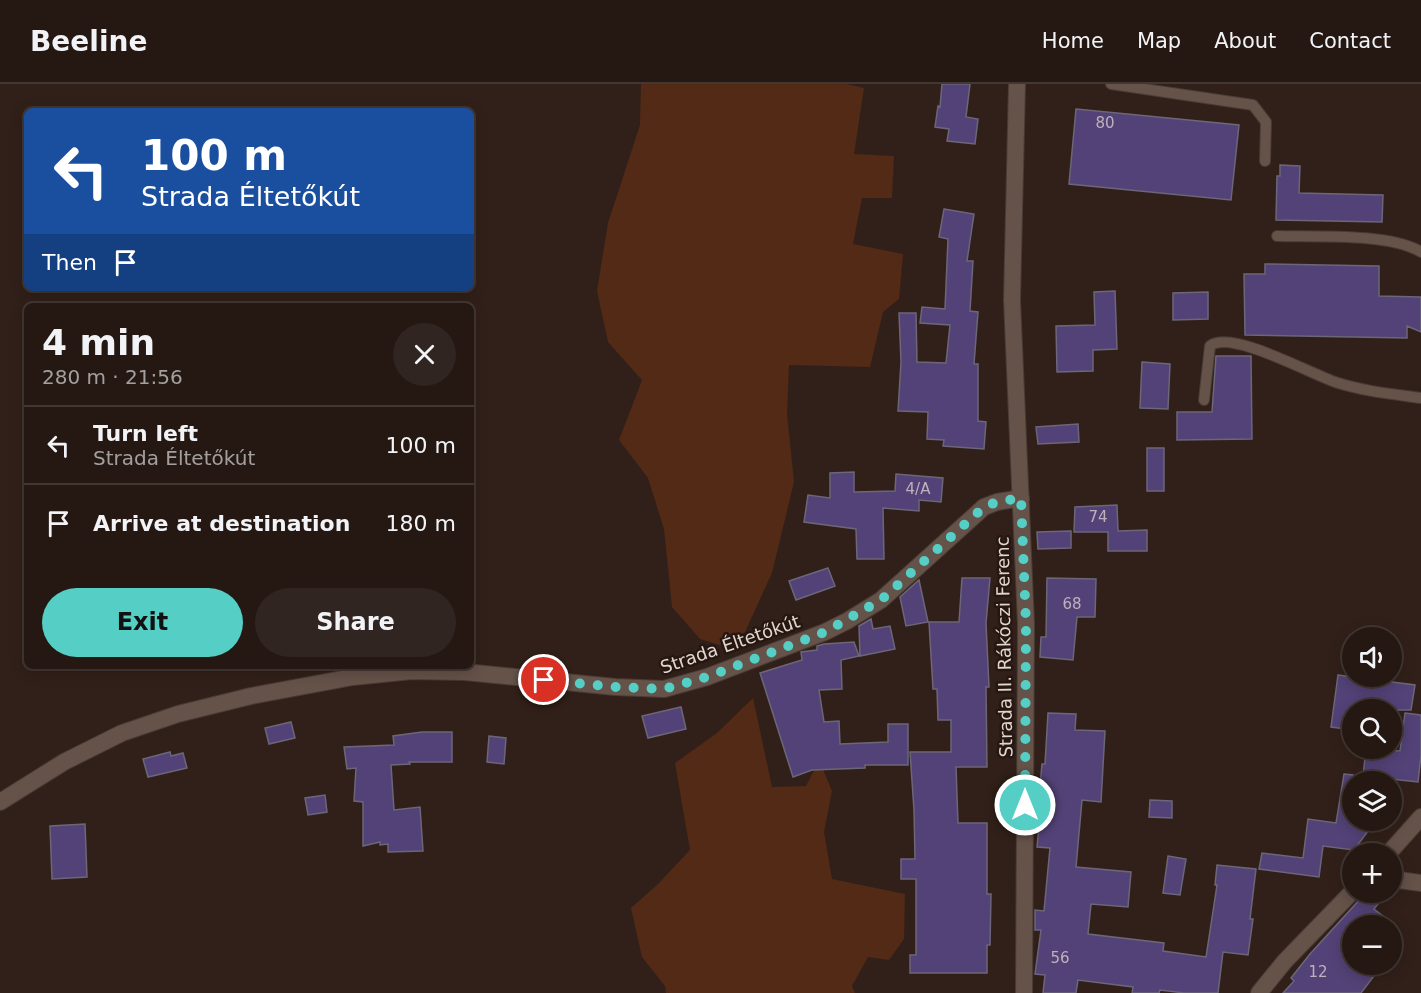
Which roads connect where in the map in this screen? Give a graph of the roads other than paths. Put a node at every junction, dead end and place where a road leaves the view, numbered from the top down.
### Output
1 (1017, 84) edge
2 (1111, 84) edge
3 (1265, 162) dead end
4 (1277, 236) dead end
5 (1421, 252) edge
6 (1421, 398) edge
7 (1204, 400) dead end
8 (1021, 498) junction
9 (0, 802) edge
10 (1421, 817) edge
11 (1398, 843) edge
12 (1402, 880) edge
13 (1421, 883) edge
14 (1342, 902) edge
15 (1024, 993) edge
16 (1259, 993) edge

1 - 8 street, Strada II. Rákóczi Ferenc
2 - 3 lane
4 - 5 lane
6 - 7 lane
8 - 9 street, Strada Éltetőkút
8 - 15 street, Strada II. Rákóczi Ferenc
10 - 11 street
12 - 13 street
14 - 16 street

